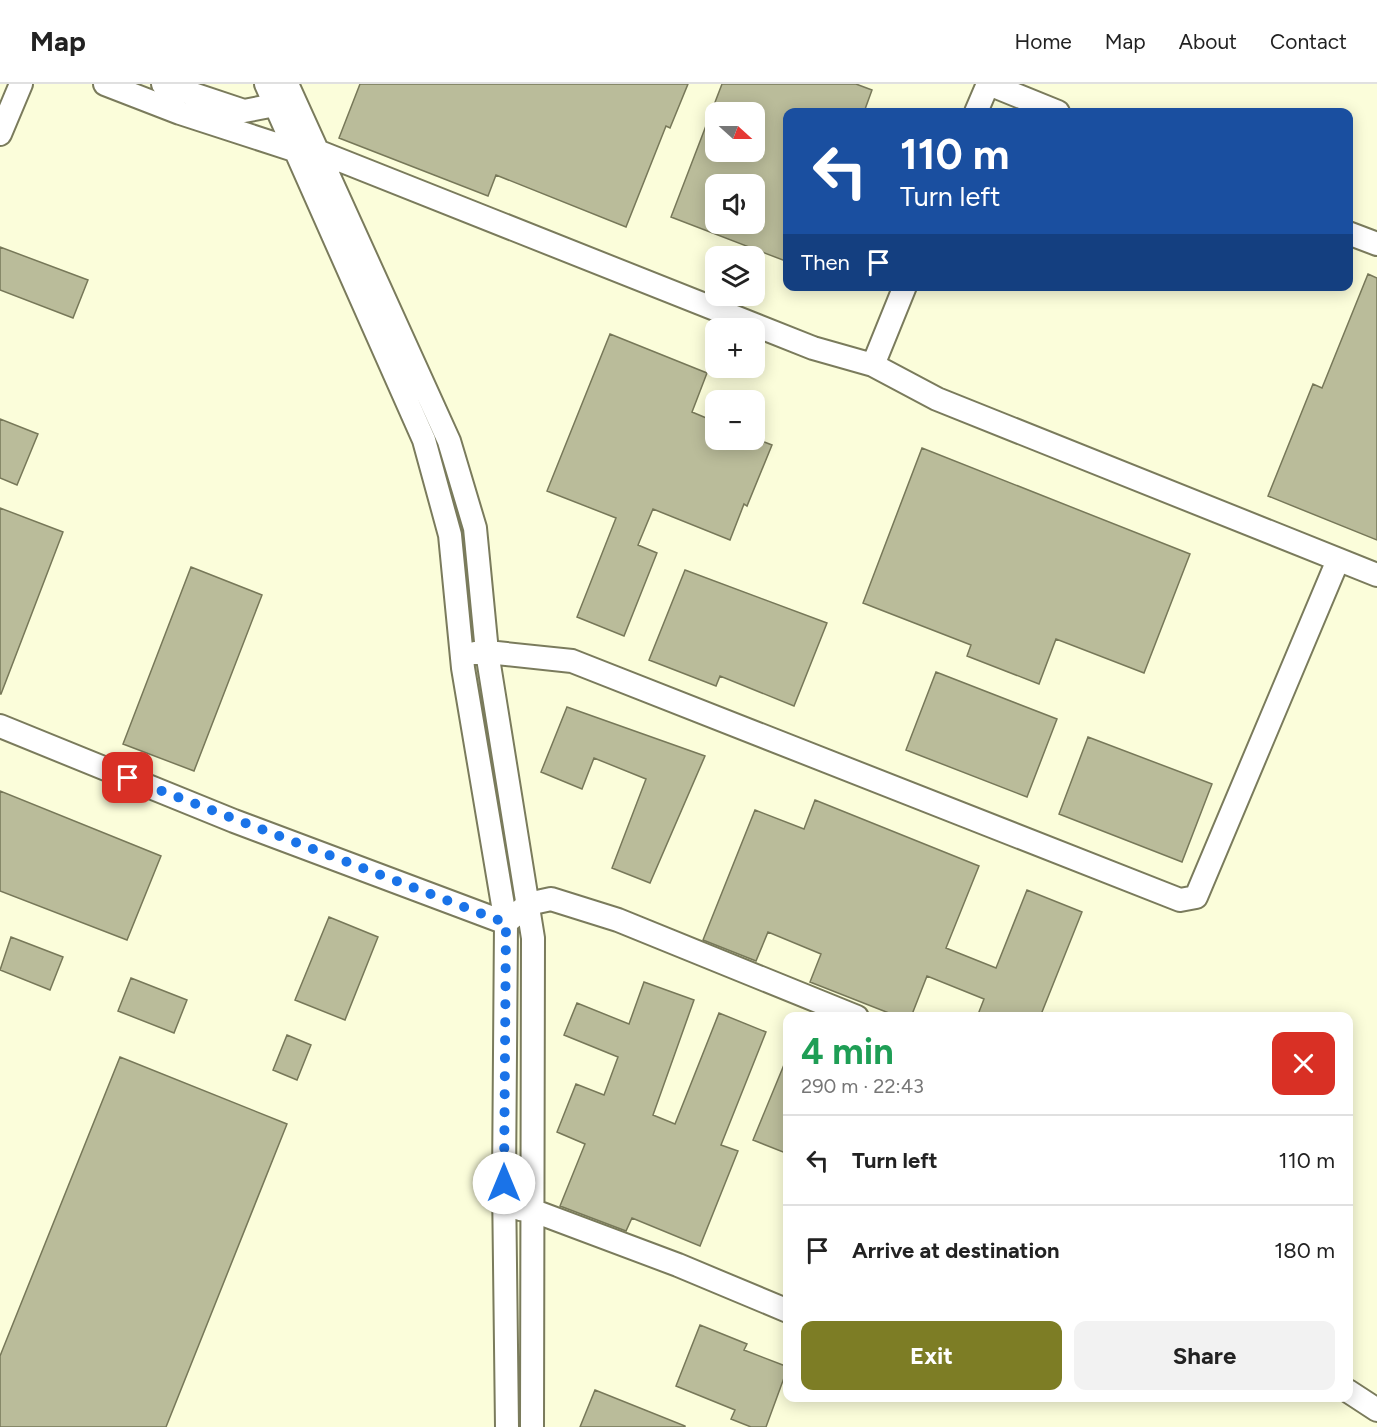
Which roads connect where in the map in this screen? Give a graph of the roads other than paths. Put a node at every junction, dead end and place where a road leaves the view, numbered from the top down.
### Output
1 (21, 84) edge
2 (105, 84) edge
3 (163, 84) edge
4 (266, 84) edge
5 (988, 84) edge
6 (285, 95) edge
7 (978, 108) edge
8 (1048, 108) edge
9 (0, 134) edge
10 (307, 151) junction
11 (1353, 235) edge
12 (1377, 244) edge
13 (903, 291) edge
14 (873, 365) junction
15 (1338, 560) junction
16 (1377, 575) edge
17 (488, 652) junction
18 (462, 655) junction
19 (0, 726) edge
20 (528, 904) junction
21 (506, 923) junction
22 (845, 1012) edge
23 (504, 1206) junction
24 (534, 1211) junction
25 (783, 1309) edge
26 (1353, 1394) edge
27 (1377, 1410) edge
28 (507, 1427) edge
29 (532, 1427) edge

1 - 9 street
2 - 10 street
3 - 6 street
4 - 6 street
5 - 7 street
5 - 8 street
6 - 10 street
10 - 14 street
10 - 17 street
10 - 18 street
11 - 12 street
13 - 14 street
14 - 15 street
15 - 16 street
15 - 17 street
17 - 18 street
17 - 20 street
18 - 21 street
19 - 21 street
20 - 21 street
20 - 22 street
20 - 24 street
21 - 23 street
23 - 24 street
23 - 28 street
24 - 25 street
24 - 29 street
26 - 27 street

